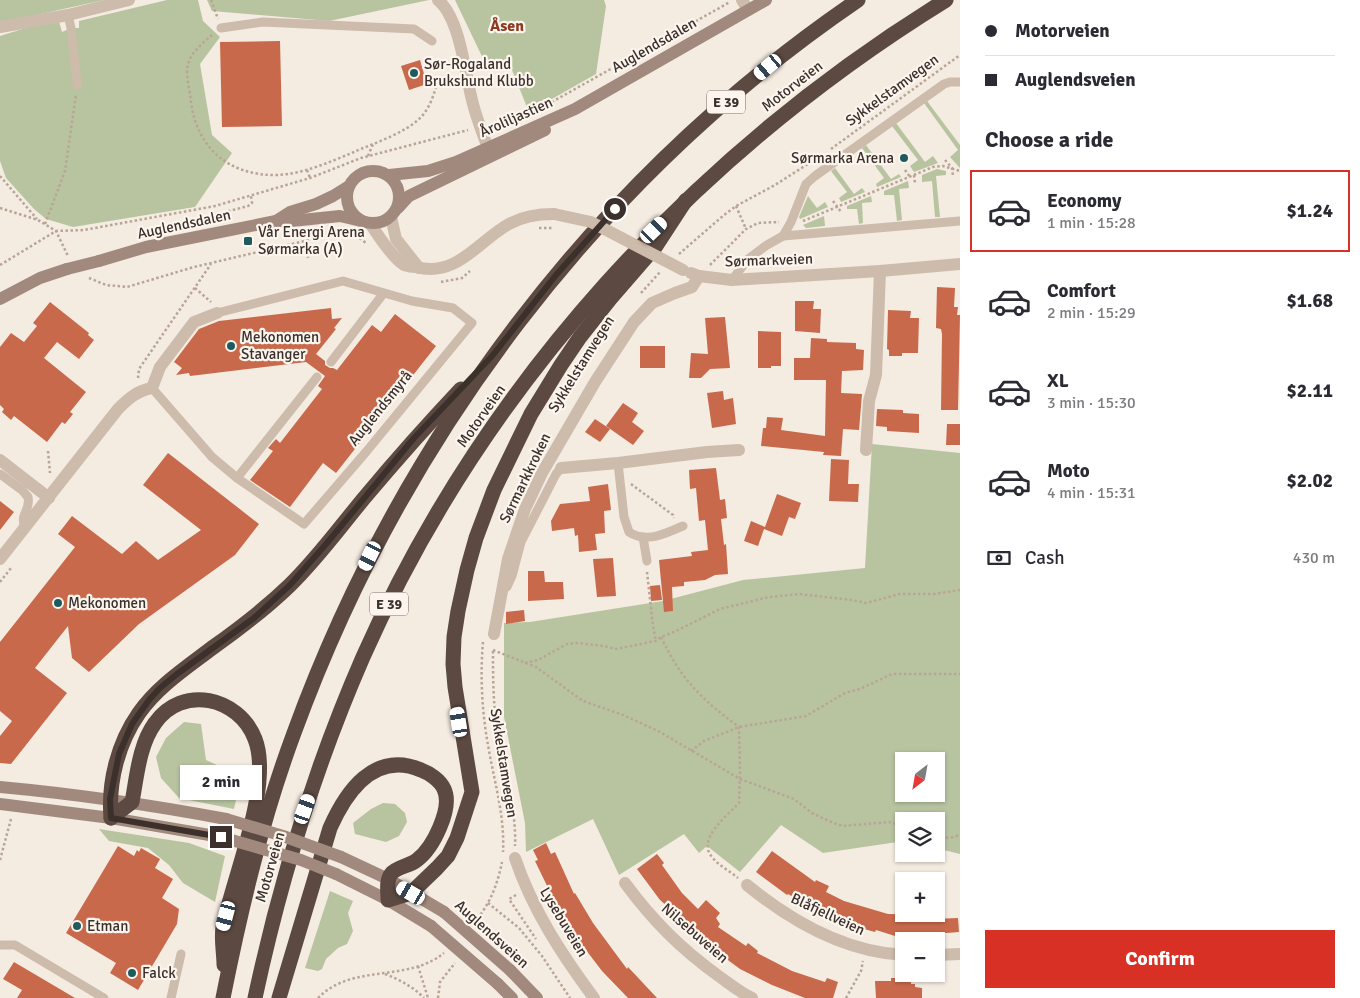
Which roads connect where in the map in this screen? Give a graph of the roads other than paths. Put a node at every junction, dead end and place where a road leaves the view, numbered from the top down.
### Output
1 (129, 0) edge
2 (438, 0) edge
3 (766, 0) edge
4 (858, 0) edge
5 (946, 0) edge
6 (745, 5) edge
7 (68, 15) junction
8 (0, 27) edge
9 (221, 28) road end
10 (432, 41) dead end
11 (960, 82) edge
12 (77, 85) road end
13 (575, 109) junction
14 (488, 148) junction
15 (389, 176) junction
16 (349, 186) junction
17 (686, 200) junction
18 (395, 212) junction
19 (291, 216) junction
20 (960, 221) edge
21 (365, 222) junction
22 (783, 236) junction
23 (955, 265) edge
24 (418, 268) junction
25 (880, 271) junction
26 (960, 274) edge
27 (699, 276) junction
28 (732, 280) junction
29 (383, 294) junction
30 (0, 299) edge
31 (215, 309) joint
32 (493, 355) junction
33 (331, 362) dead end
34 (318, 377) dead end
35 (152, 388) junction
36 (738, 450) dead end
37 (866, 450) dead end
38 (0, 460) edge
39 (618, 463) junction
40 (561, 468) joint
41 (0, 474) edge
42 (237, 478) junction
43 (49, 498) junction
44 (25, 527) junction
45 (679, 528) road end
46 (643, 537) junction
47 (0, 559) edge
48 (647, 561) road end
49 (498, 607) junction
50 (488, 637) road end
51 (0, 787) edge
52 (110, 799) junction
53 (132, 802) junction
54 (0, 804) edge
55 (111, 818) junction
56 (515, 858) dead end
57 (388, 879) junction
58 (625, 883) dead end
59 (747, 885) road end
60 (411, 893) junction
61 (388, 900) junction
62 (0, 945) edge
63 (181, 954) dead end
64 (895, 954) edge
65 (960, 954) edge
66 (945, 955) edge
67 (224, 992) edge
68 (104, 998) edge
69 (171, 998) edge
70 (255, 998) edge
71 (279, 998) edge
72 (512, 998) edge
73 (536, 998) edge
74 (594, 998) edge
75 (752, 998) edge

1 - 7 street
2 - 14 street
3 - 6 main road, Auglendsdalen
4 - 32 highway, Motorveien / E 39
5 - 17 highway, Motorveien / E 39
6 - 13 main road, Auglendsdalen
7 - 8 street
7 - 12 lane
9 - 10 lane
11 - 22 lane
13 - 14 main road, Åroliljastien
13 - 18 main road, Åroliljastien
14 - 15 main road, Åroliljastien
15 - 16 main road
15 - 18 main road
16 - 19 main road
16 - 21 main road
17 - 60 highway, E 39
17 - 70 highway, Motorveien / E 39
18 - 21 main road
18 - 24 street
19 - 21 main road
19 - 30 main road, Auglendsdalen, bridge
20 - 22 lane
21 - 24 street, Sørmarkveien
22 - 28 lane
23 - 25 street, Sørmarkveien
23 - 26 street
24 - 27 street, Sørmarkveien, bridge
25 - 28 street, Sørmarkveien
25 - 37 street
27 - 28 street, Sørmarkveien
27 - 49 street, Sørmarkkroken
29 - 31 lane, Auglendsmyrå
29 - 33 lane
29 - 42 lane, Auglendsmyrå
31 - 35 street, Auglendsmyrå
32 - 52 highway, E 39
32 - 67 highway, Motorveien / E 39
34 - 42 lane
35 - 42 lane, Auglendsmyrå
35 - 43 street
36 - 39 street
38 - 43 street
39 - 40 street
39 - 46 lane
40 - 49 lane
41 - 44 lane
43 - 44 street
44 - 47 street
45 - 46 lane
46 - 48 lane
49 - 50 street, Sørmarkkroken
51 - 52 main road
52 - 53 main road
52 - 55 highway, E 39
53 - 55 highway
53 - 57 main road, Auglendsveien, bridge
53 - 67 highway, E 39
54 - 55 main road
55 - 61 main road, bridge
56 - 74 street, Lysebuveien
57 - 60 main road, Auglendsveien
57 - 61 highway
57 - 71 highway
58 - 75 street, Nilsebuveien
59 - 64 street, Blåfjellveien
60 - 61 highway, E 39
60 - 73 main road, Auglendsveien, bridge
61 - 72 main road, bridge
62 - 68 lane
63 - 69 lane
65 - 66 street

